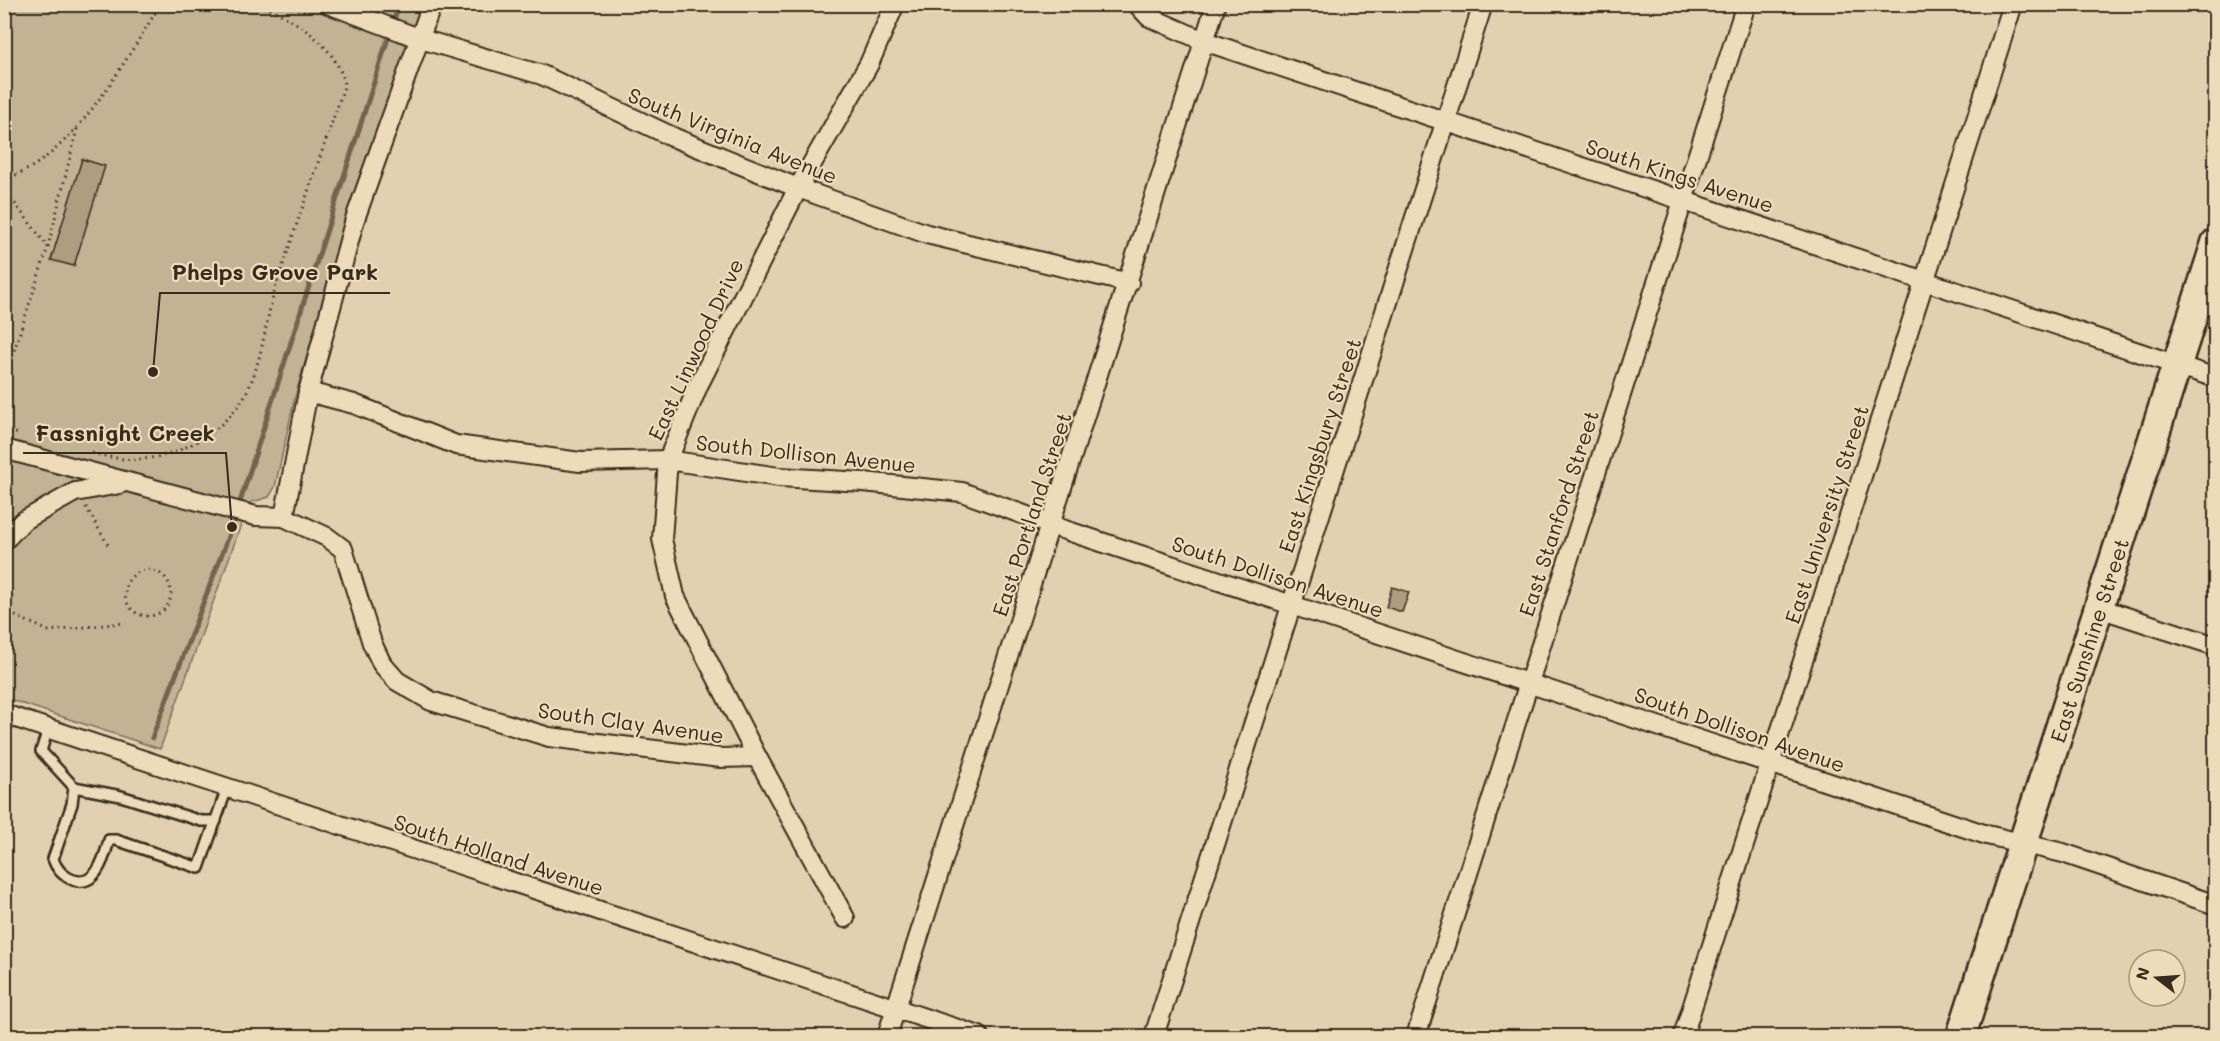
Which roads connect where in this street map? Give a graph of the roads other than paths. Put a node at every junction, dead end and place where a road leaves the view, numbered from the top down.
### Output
1 (328, 4) edge
2 (432, 4) edge
3 (895, 4) edge
4 (1137, 4) edge
5 (1216, 4) edge
6 (1483, 4) edge
7 (1746, 4) edge
8 (2013, 4) edge
9 (417, 38) junction
10 (1204, 41) junction
11 (1446, 121) junction
12 (798, 188) junction
13 (1682, 200) junction
14 (2216, 243) edge
15 (1924, 280) junction
16 (1129, 283) junction
17 (2177, 365) junction
18 (2216, 378) edge
19 (308, 392) junction
20 (4, 449) edge
21 (668, 460) junction
22 (126, 483) junction
23 (284, 517) junction
24 (1051, 526) junction
25 (4, 542) edge
26 (1291, 604) junction
27 (2099, 608) junction
28 (2216, 646) edge
29 (1528, 681) junction
30 (4, 714) edge
31 (48, 729) junction
32 (757, 757) junction
33 (1770, 762) junction
34 (74, 787) junction
35 (227, 788) junction
36 (216, 821) junction
37 (2023, 844) junction
38 (2216, 904) edge
39 (845, 918) dead end
40 (896, 1009) junction
41 (887, 1036) edge
42 (979, 1036) edge
43 (1154, 1036) edge
44 (1416, 1036) edge
45 (1683, 1036) edge
46 (1961, 1036) edge

1 - 9 street, South Virginia Avenue
2 - 9 street
3 - 12 street, East Linwood Drive
4 - 10 street, South Kings Avenue
5 - 10 street, East Portland Street
6 - 11 street, East Kingsbury Street
7 - 13 street, East Stanford Street
8 - 15 street, East University Street
9 - 12 street, South Virginia Avenue
9 - 19 street
10 - 11 street, South Kings Avenue
10 - 16 street, East Portland Street
11 - 13 street, South Kings Avenue
11 - 26 street, East Kingsbury Street
12 - 16 street, South Virginia Avenue
12 - 21 street, East Linwood Drive
13 - 15 street, South Kings Avenue
13 - 29 street, East Stanford Street
14 - 17 main road, East Sunshine Street
15 - 17 street, South Kings Avenue
15 - 33 street, East University Street
16 - 24 street, East Portland Street
17 - 18 street, South Kings Avenue
17 - 27 main road, East Sunshine Street
19 - 21 street, South Dollison Avenue
19 - 23 street
20 - 22 street, South Clay Avenue
21 - 24 street, South Dollison Avenue
21 - 32 street, East Linwood Drive
22 - 23 street, South Clay Avenue
22 - 25 street
23 - 32 street, South Clay Avenue
24 - 26 street, South Dollison Avenue
24 - 40 street, East Portland Street
26 - 29 street, South Dollison Avenue
26 - 43 street, East Kingsbury Street
27 - 28 street
27 - 37 main road, East Sunshine Street
29 - 33 street, South Dollison Avenue
29 - 44 street, East Stanford Street
30 - 31 street, South Holland Avenue
31 - 34 lane
31 - 35 street, South Holland Avenue
32 - 39 street, East Linwood Drive
33 - 37 street, South Dollison Avenue
33 - 45 street, East University Street
34 - 36 lane
34 - 36 lane
35 - 36 lane
35 - 40 street, South Holland Avenue
37 - 38 street, South Dollison Avenue
37 - 46 main road, East Sunshine Street
40 - 41 street, East Portland Street
40 - 42 street, South Holland Avenue

